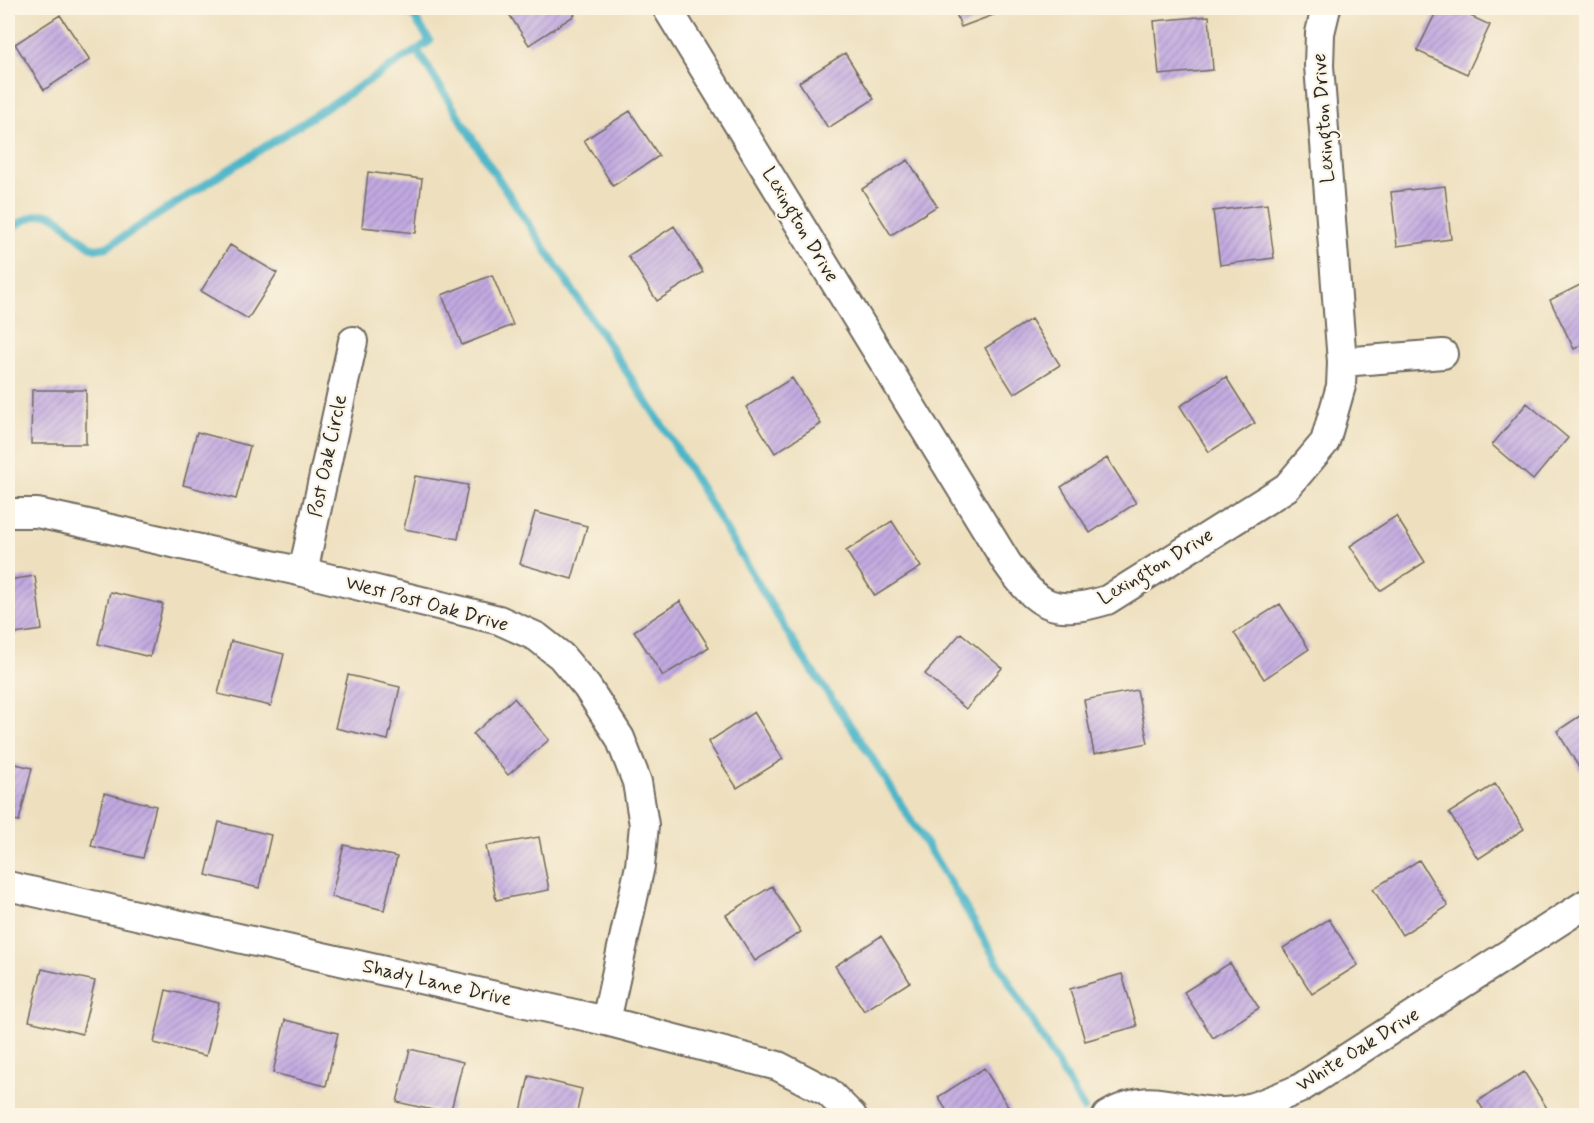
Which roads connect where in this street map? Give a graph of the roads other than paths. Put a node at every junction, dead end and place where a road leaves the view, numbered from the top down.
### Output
1 (667, 8) edge
2 (1326, 8) edge
3 (353, 340) dead end
4 (1443, 354) dead end
5 (1342, 362) junction
6 (8, 513) edge
7 (303, 572) junction
8 (8, 886) edge
9 (1587, 904) edge
10 (606, 1021) junction
11 (852, 1116) edge
12 (1107, 1116) edge

1 - 5 street, Lexington Drive
2 - 5 street, Lexington Drive
3 - 7 street, Post Oak Circle
4 - 5 street
6 - 7 street, West Post Oak Drive
7 - 10 street, West Post Oak Drive
8 - 10 street, Shady Lane Drive
9 - 12 street, White Oak Drive
10 - 11 street, Shady Lane Drive

